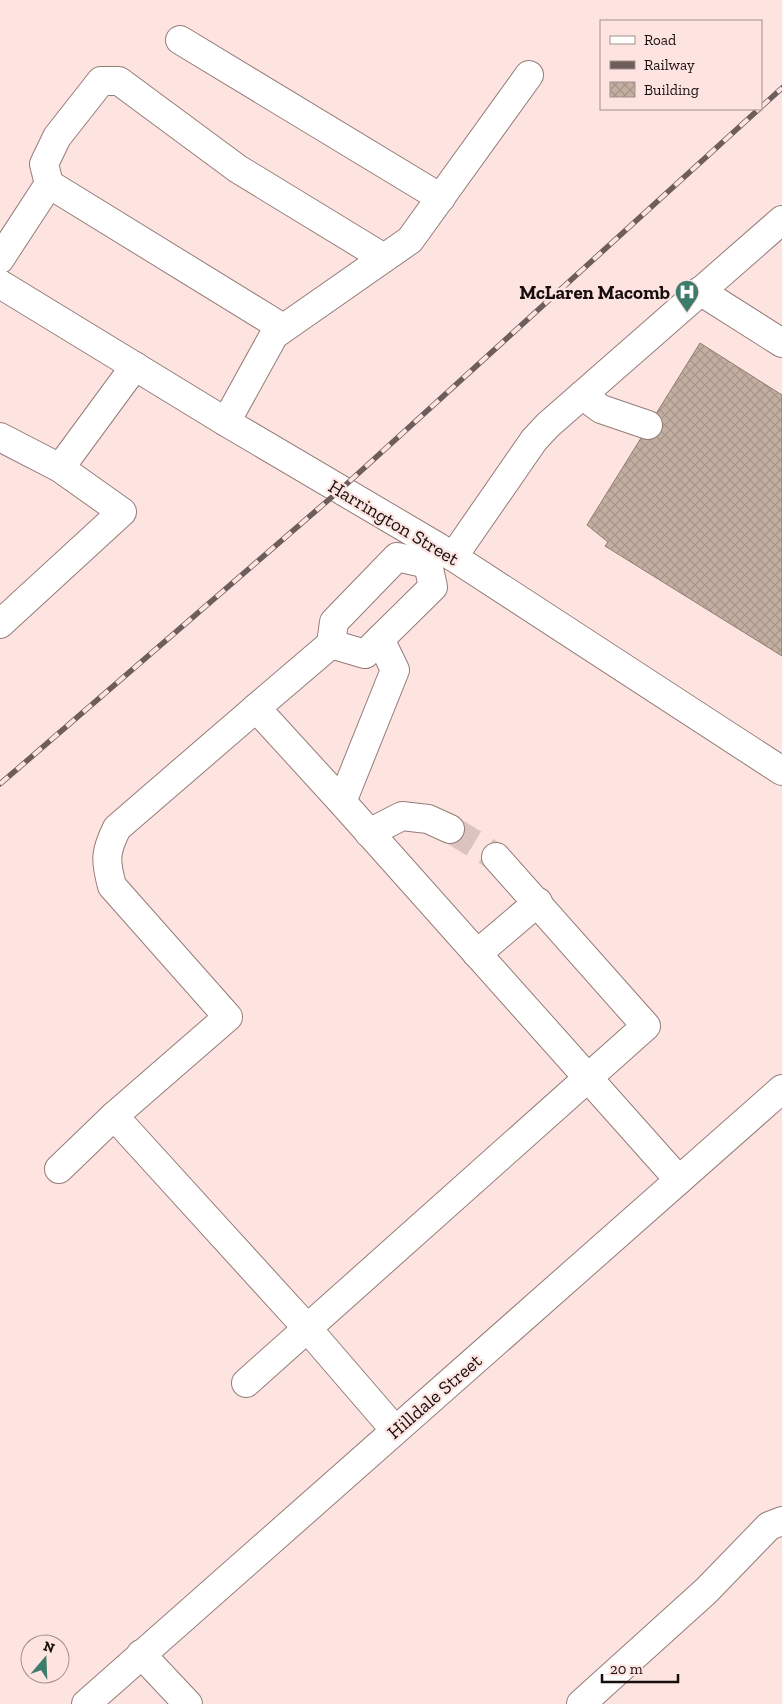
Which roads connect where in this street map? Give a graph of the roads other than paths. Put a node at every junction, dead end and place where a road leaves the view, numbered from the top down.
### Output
1 (180, 40) dead end
2 (529, 75) dead end
3 (49, 184) junction
4 (441, 198) junction
5 (782, 220) edge
6 (384, 258) junction
7 (0, 259) edge
8 (0, 284) edge
9 (700, 292) junction
10 (283, 328) junction
11 (782, 343) edge
12 (135, 366) junction
13 (582, 396) junction
14 (226, 422) junction
15 (648, 426) dead end
16 (0, 437) edge
17 (60, 468) junction
18 (440, 556) junction
19 (0, 624) edge
20 (380, 639) junction
21 (331, 644) junction
22 (256, 708) junction
23 (782, 771) edge
24 (342, 802) junction
25 (450, 829) tunnel mouth
26 (369, 833) junction
27 (496, 857) tunnel mouth
28 (538, 902) junction
29 (477, 954) junction
30 (588, 1078) junction
31 (782, 1089) edge
32 (114, 1116) junction
33 (58, 1169) dead end
34 (679, 1180) junction
35 (307, 1328) junction
36 (246, 1383) dead end
37 (395, 1430) junction
38 (782, 1522) edge
39 (141, 1654) junction
40 (86, 1704) edge
41 (188, 1704) edge
42 (581, 1704) edge

1 - 4 street
2 - 4 street
3 - 6 street
3 - 7 street
3 - 10 street
4 - 6 street
5 - 9 street
6 - 10 street
8 - 12 street, Harrington Street
9 - 11 street
9 - 13 street
10 - 14 street
12 - 14 street, Harrington Street
12 - 17 street
13 - 15 street
13 - 18 street
14 - 18 street, Harrington Street
16 - 17 street
17 - 19 street
18 - 20 street
18 - 21 street
18 - 23 street, Harrington Street
20 - 21 street
20 - 24 street
21 - 22 street
22 - 24 street
22 - 32 street
24 - 26 street
25 - 26 street
26 - 29 street
27 - 28 street
28 - 29 street
28 - 30 street
29 - 30 street
30 - 34 street
30 - 35 street
31 - 34 street, Hilldale Street
32 - 33 street
32 - 35 street
34 - 37 street, Hilldale Street
35 - 36 street
35 - 37 street
37 - 39 street, Hilldale Street
38 - 42 street
39 - 40 street, Hilldale Street
39 - 41 street

